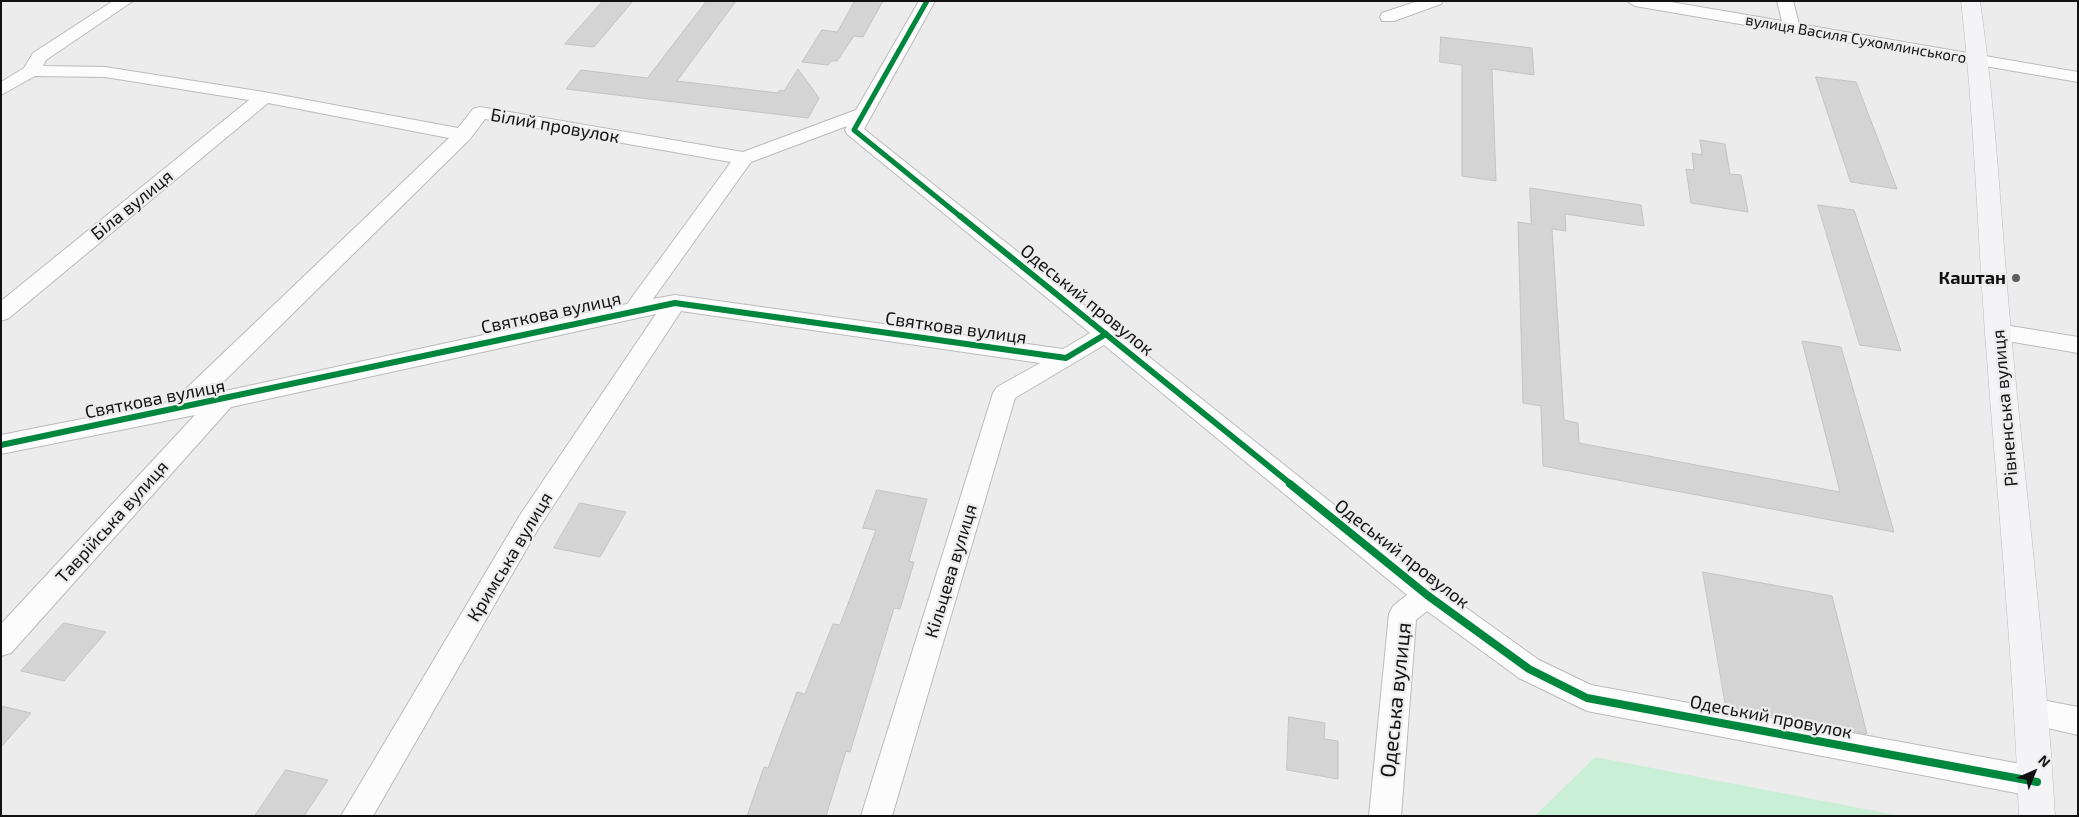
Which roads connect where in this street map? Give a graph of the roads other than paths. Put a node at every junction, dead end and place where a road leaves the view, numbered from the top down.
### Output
1 (125, 1) edge
2 (927, 1) edge
3 (1435, 1) edge
4 (1635, 1) edge
5 (1784, 1) edge
6 (1970, 1) edge
7 (1388, 17) dead end
8 (1792, 28) junction
9 (1978, 60) junction
10 (31, 71) junction
11 (2078, 77) edge
12 (1, 90) edge
13 (264, 98) junction
14 (858, 122) junction
15 (463, 135) junction
16 (744, 158) junction
17 (674, 304) junction
18 (634, 310) junction
19 (1, 313) edge
20 (1998, 332) junction
21 (1106, 334) junction
22 (2078, 345) edge
23 (1066, 358) junction
24 (223, 400) junction
25 (179, 410) junction
26 (1, 445) edge
27 (1427, 595) junction
28 (1, 644) edge
29 (2032, 712) junction
30 (2078, 721) edge
31 (2037, 782) junction
32 (356, 816) edge
33 (876, 816) edge
34 (1385, 816) edge
35 (2037, 816) edge

1 - 10 street
2 - 14 street
3 - 7 street
4 - 8 street, вулиця Василя Сухомлинського
5 - 8 street
6 - 9 street, Рівненська вулиця
8 - 9 street, вулиця Василя Сухомлинського
9 - 11 street, вулиця Василя Сухомлинського
9 - 20 street, Рівненська вулиця
10 - 12 street
10 - 13 street
13 - 15 street
13 - 19 street, Біла вулиця
14 - 16 street
14 - 21 street, Одеський провулок
15 - 16 street, Білий провулок
15 - 25 street, Білий провулок
16 - 18 street
17 - 18 street, Святкова вулиця
17 - 23 street, Святкова вулиця
17 - 32 street, Кримська вулиця
18 - 24 street, Святкова вулиця
20 - 22 street
20 - 29 street, Рівненська вулиця
21 - 23 street
21 - 27 street, Одеський провулок
23 - 33 street, Кільцева вулиця
24 - 25 street, Святкова вулиця
24 - 28 street, Таврійська вулиця
25 - 26 street, Святкова вулиця
27 - 31 street, Одеський провулок
27 - 34 street, Одеська вулиця
29 - 30 street
29 - 31 street, Рівненська вулиця
31 - 35 street, Рівненська вулиця

